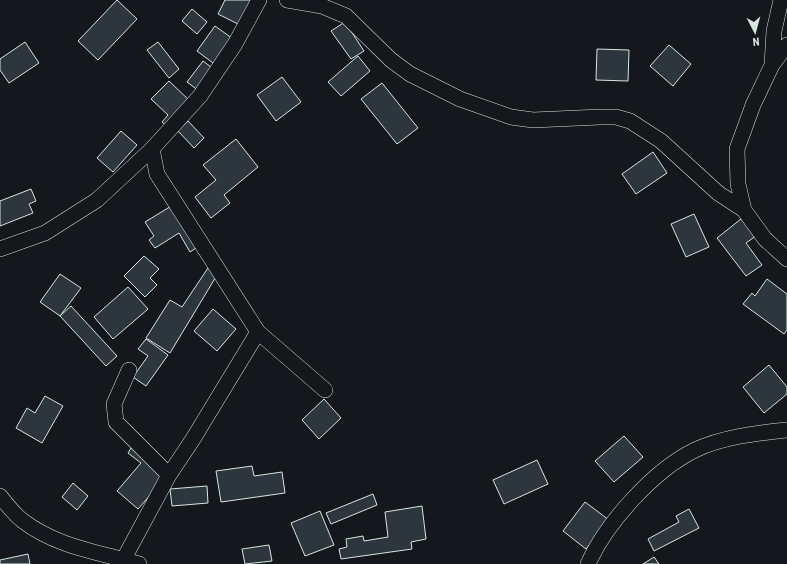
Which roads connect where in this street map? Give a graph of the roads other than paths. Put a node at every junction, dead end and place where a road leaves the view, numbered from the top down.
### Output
1 (259, 0) edge
2 (287, 0) edge
3 (781, 0) edge
4 (787, 45) edge
5 (772, 64) junction
6 (152, 149) junction
7 (744, 210) junction
8 (0, 249) edge
9 (787, 259) edge
10 (258, 332) junction
11 (129, 370) dead end
12 (325, 390) dead end
13 (787, 430) edge
14 (169, 475) junction
15 (0, 496) edge
16 (128, 563) edge
17 (588, 564) edge

1 - 6 street
2 - 7 street
3 - 5 street
4 - 5 street
5 - 7 street
6 - 8 street
6 - 10 street
7 - 9 street
10 - 12 street
10 - 14 street
11 - 14 street
13 - 17 street
14 - 16 street
15 - 16 street

